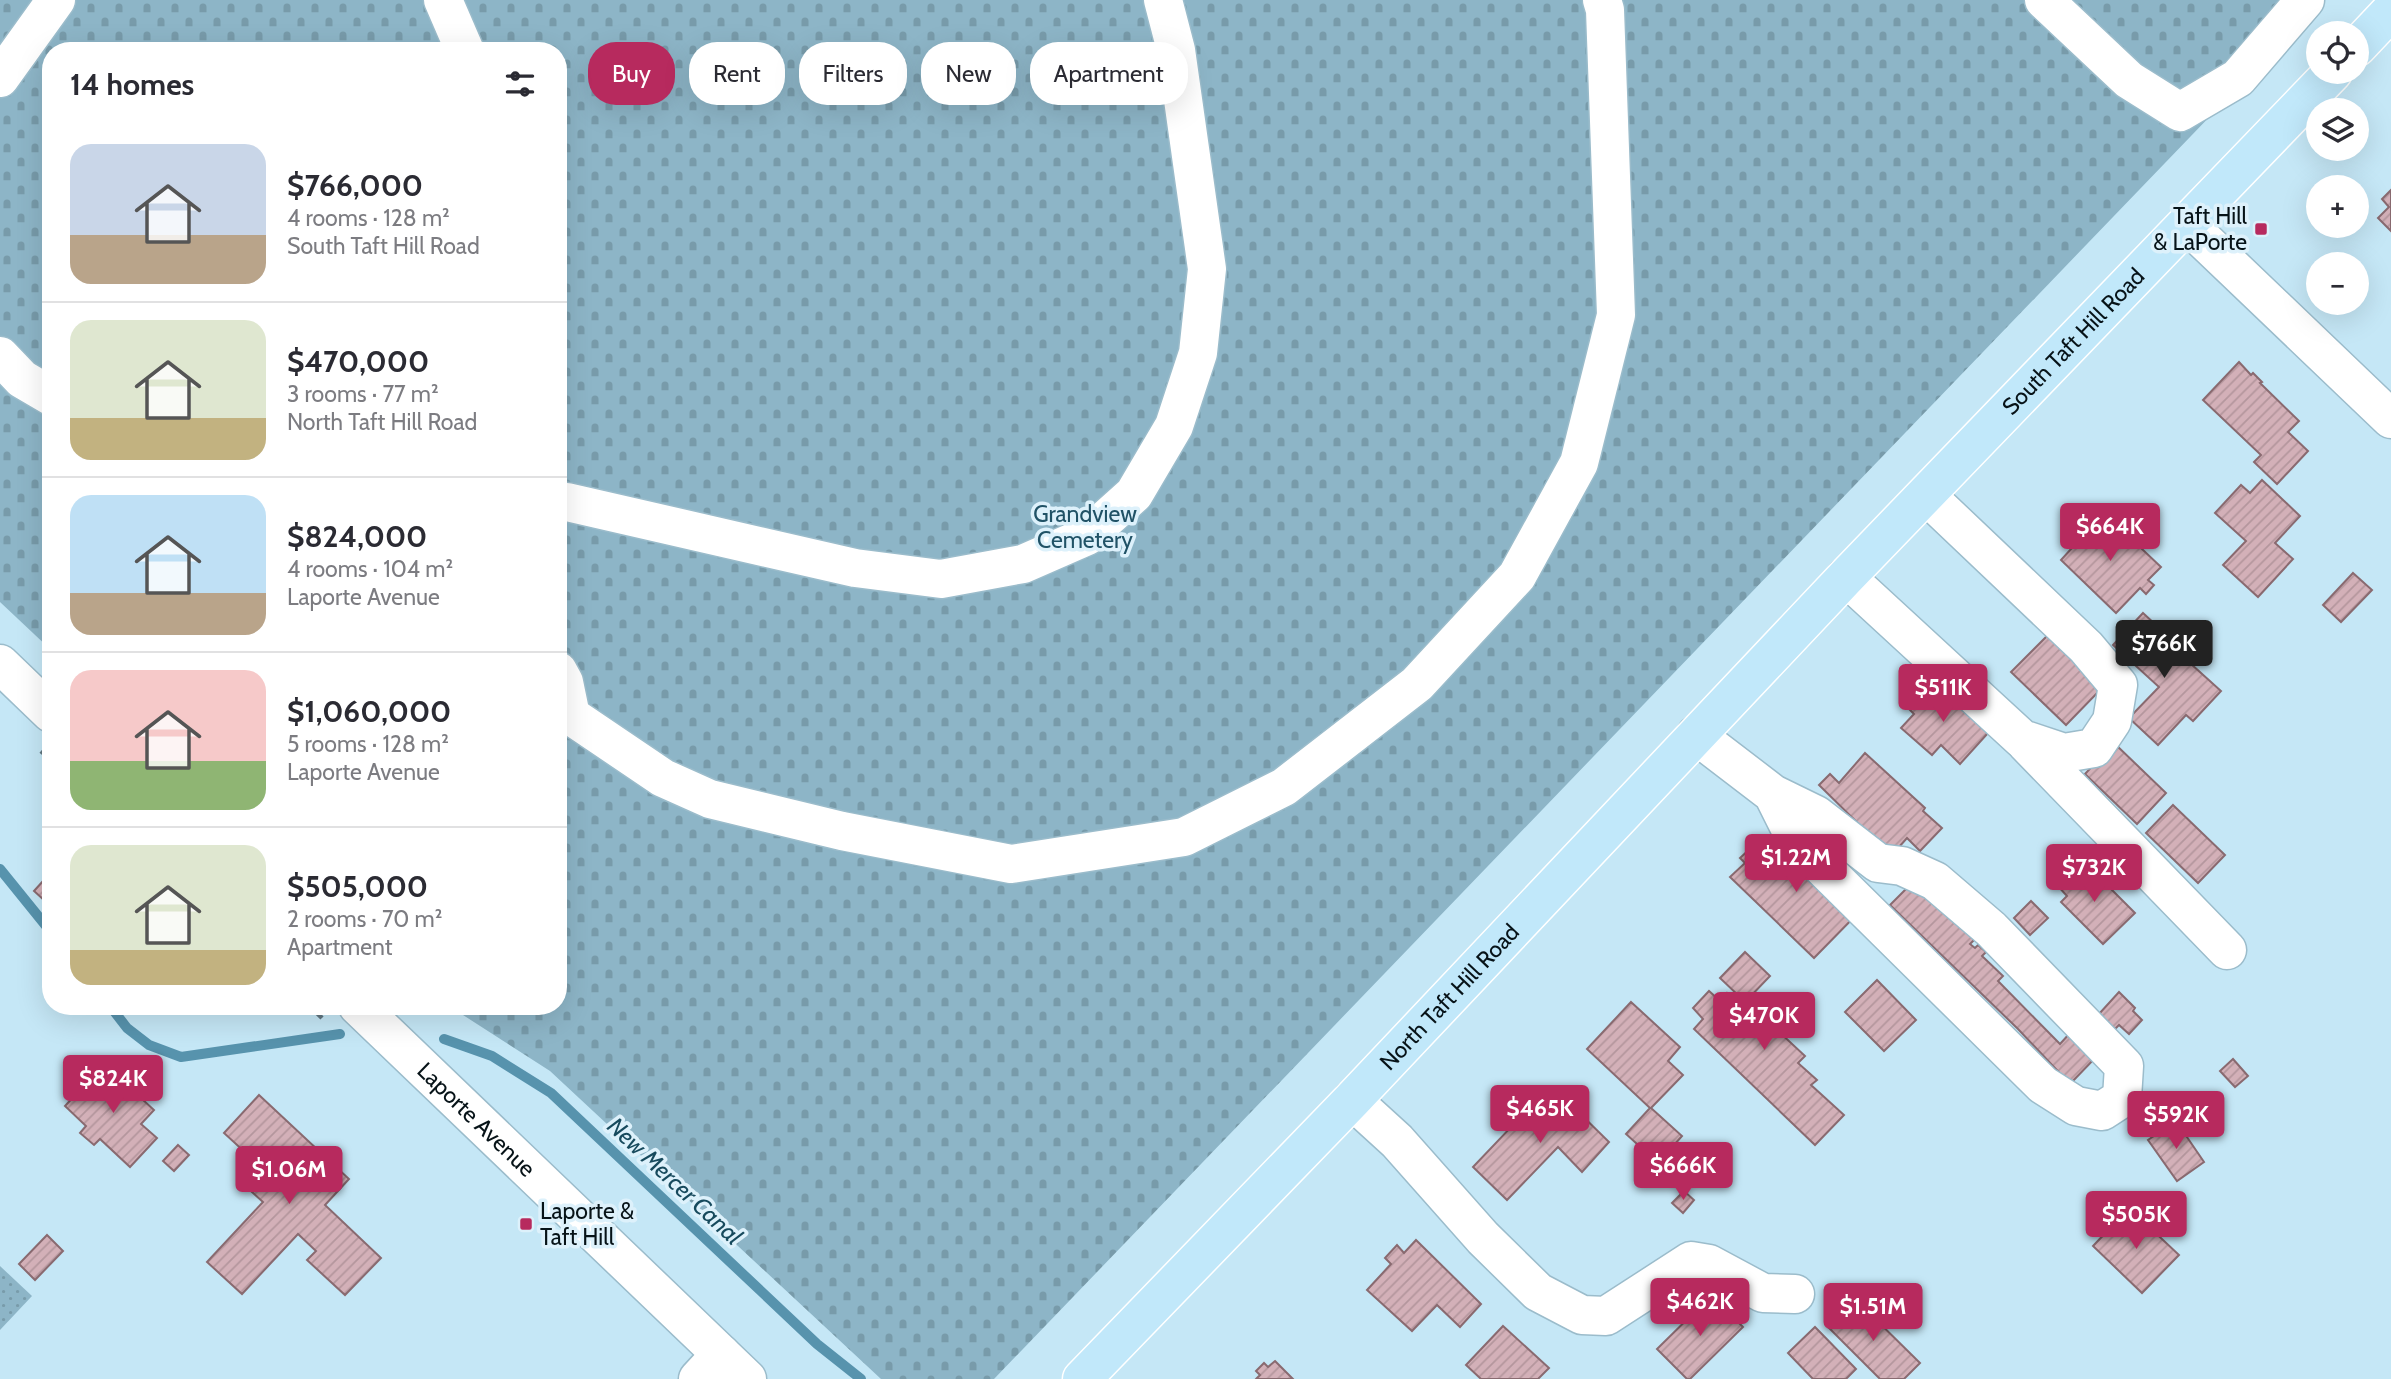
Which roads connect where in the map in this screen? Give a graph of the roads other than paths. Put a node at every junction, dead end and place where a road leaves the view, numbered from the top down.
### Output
1 (55, 0) edge
2 (443, 0) edge
3 (1163, 0) edge
4 (1602, 0) edge
5 (2044, 0) edge
6 (2305, 0) edge
7 (2391, 11) edge
8 (2369, 34) edge
9 (461, 42) edge
10 (0, 78) edge
11 (2322, 84) edge
12 (2188, 225) junction
13 (0, 356) edge
14 (42, 391) edge
15 (2391, 419) edge
16 (1927, 496) junction
17 (567, 502) edge
18 (1846, 578) junction
19 (1814, 611) joint
20 (0, 664) edge
21 (42, 704) edge
22 (567, 713) edge
23 (1696, 735) junction
24 (2022, 739) junction
25 (1773, 793) junction
26 (2227, 950) dead end
27 (367, 1015) edge
28 (1352, 1100) junction
29 (1795, 1294) dead end
30 (722, 1371) edge
31 (1082, 1379) edge

1 - 10 street
2 - 9 street
3 - 17 street
4 - 22 street
5 - 6 street
7 - 8 main road
11 - 12 main road, South Taft Hill Road
12 - 15 street
12 - 16 main road, South Taft Hill Road
13 - 14 street
16 - 18 main road, South Taft Hill Road
16 - 24 street
18 - 19 main road, South Taft Hill Road
18 - 24 street
19 - 23 main road, North Taft Hill Road
20 - 21 street
23 - 25 street
23 - 28 main road, North Taft Hill Road
24 - 26 street
25 - 25 street
27 - 30 street, Laporte Avenue
28 - 29 street
28 - 31 main road, North Taft Hill Road

